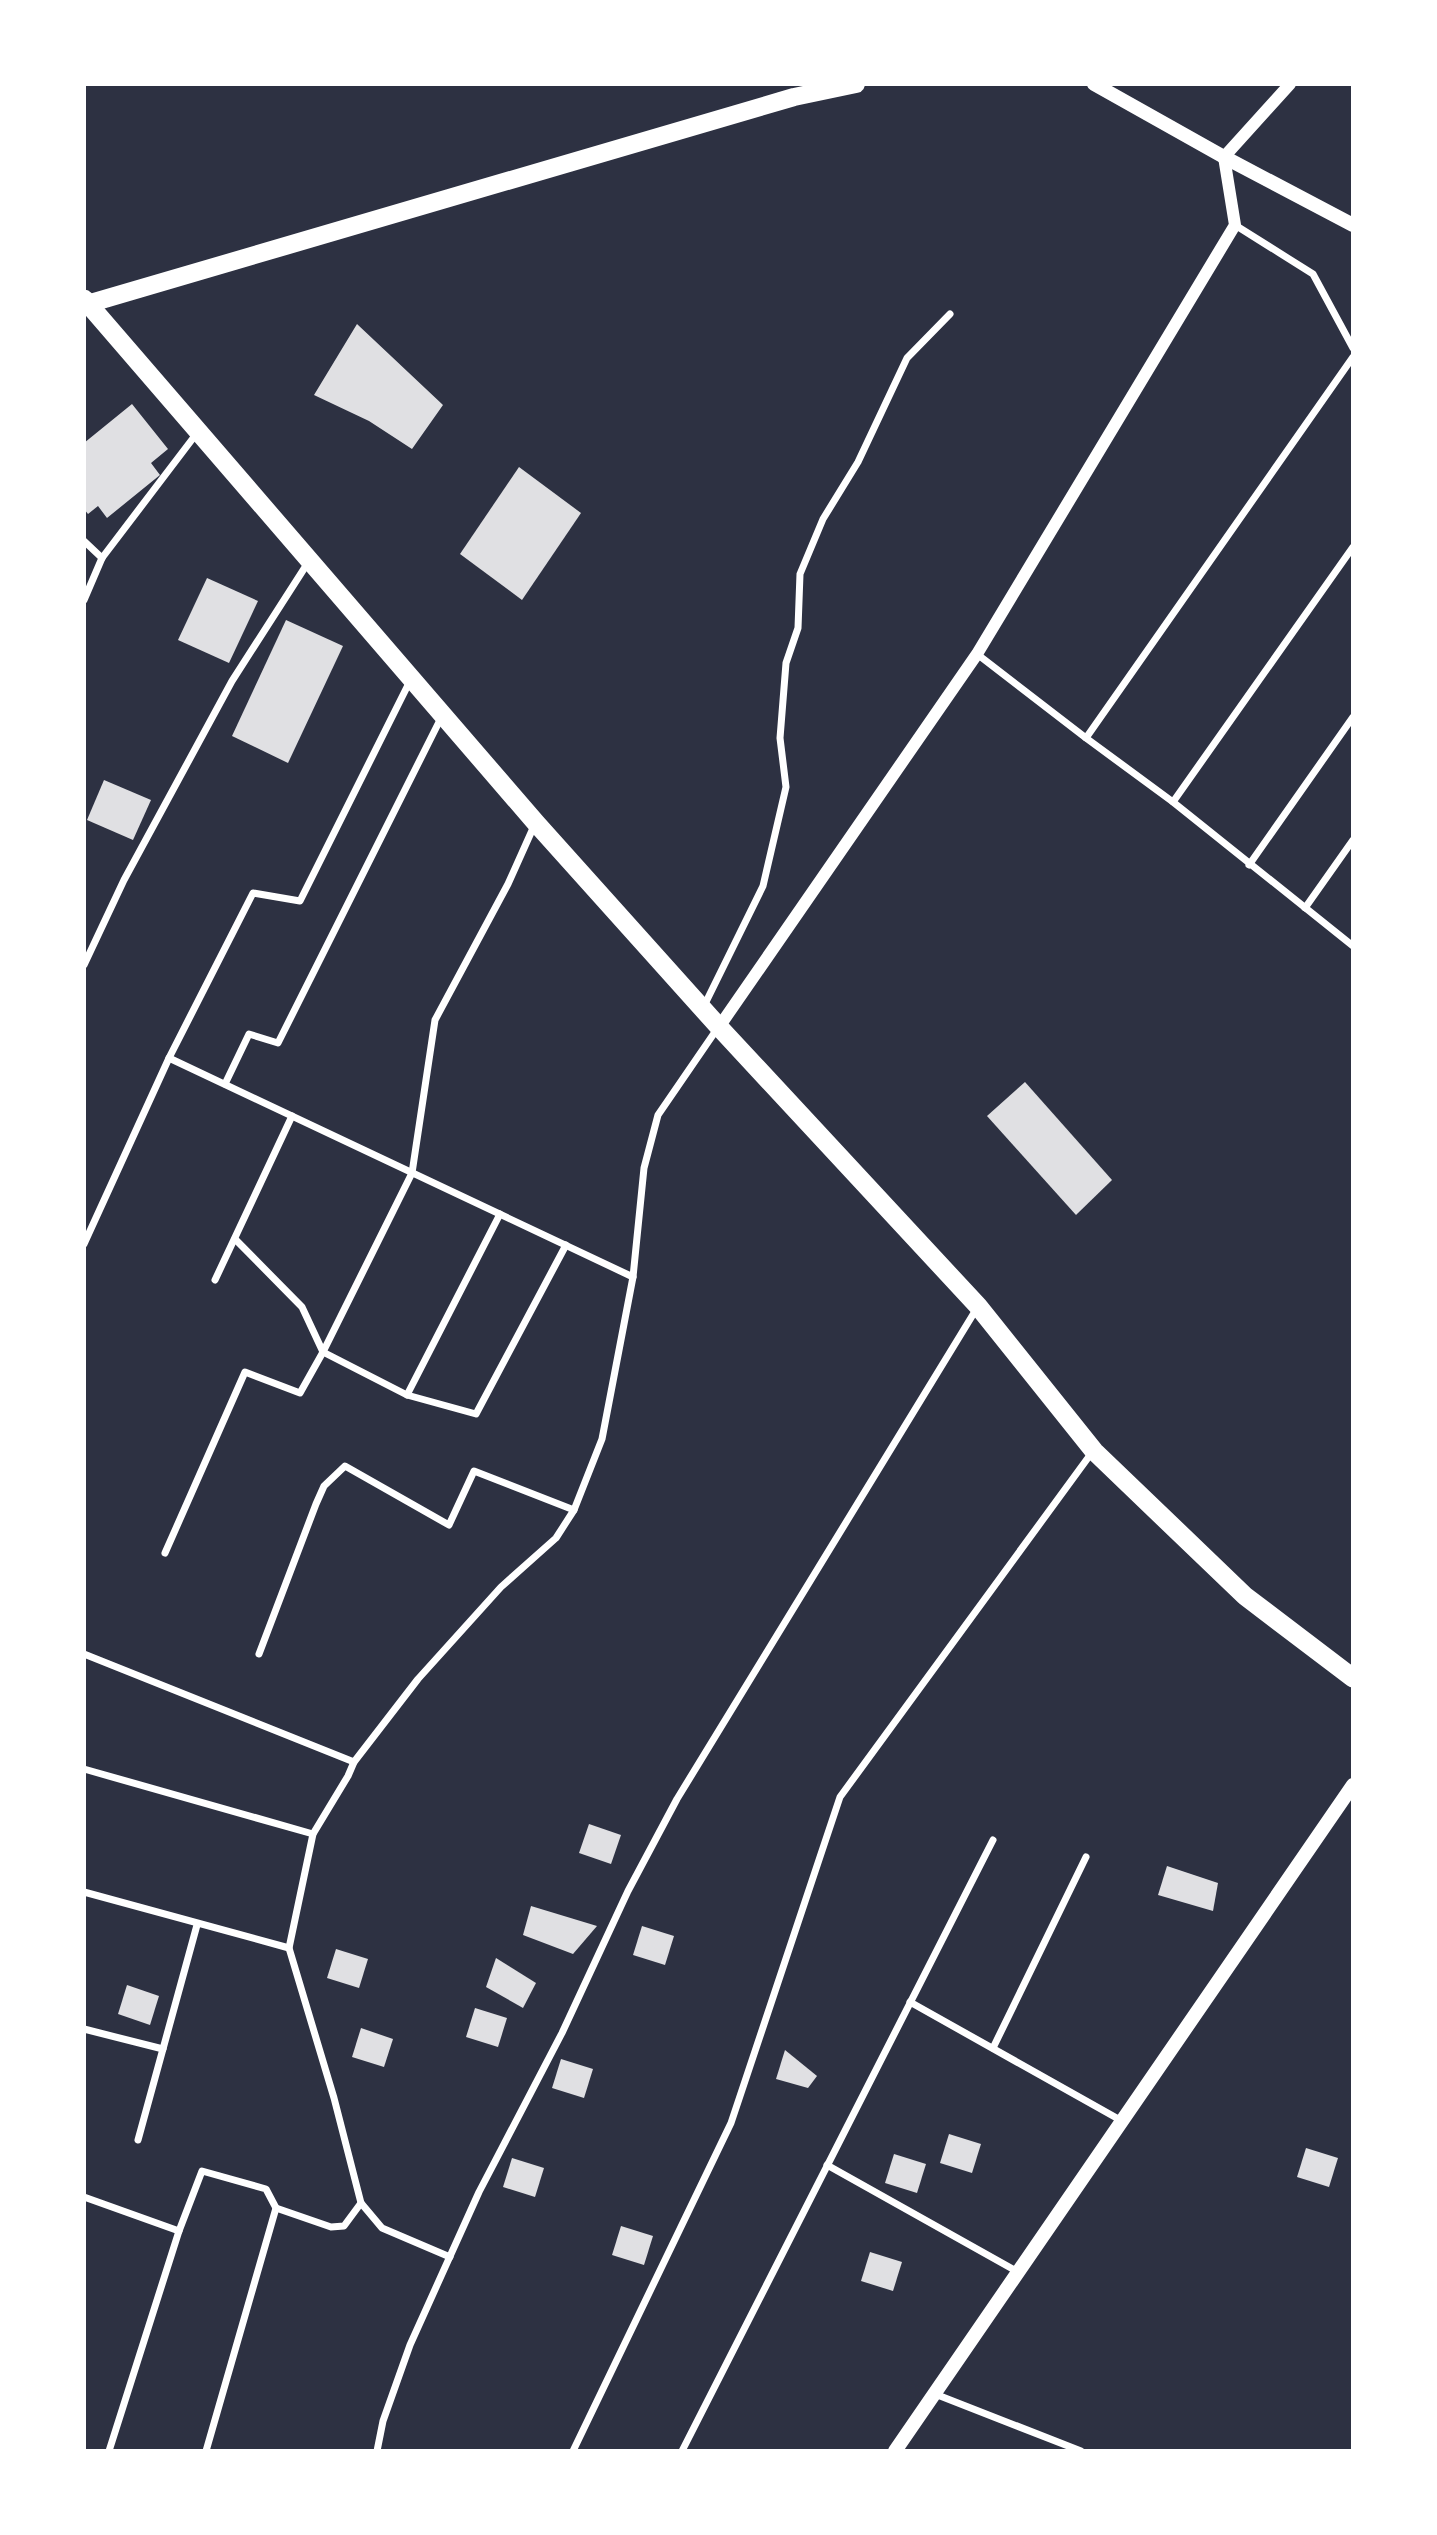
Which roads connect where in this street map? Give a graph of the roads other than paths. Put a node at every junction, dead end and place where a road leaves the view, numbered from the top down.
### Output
1 (856, 84) edge
2 (1094, 84) edge
3 (1290, 84) edge
4 (1224, 157) junction
5 (1235, 225) junction
6 (1353, 225) edge
7 (85, 304) edge
8 (950, 314) dead end
9 (1353, 348) edge
10 (1353, 357) edge
11 (198, 432) junction
12 (84, 541) edge
13 (1353, 547) edge
14 (102, 558) junction
15 (310, 560) junction
16 (84, 600) edge
17 (977, 654) junction
18 (412, 678) junction
19 (443, 713) junction
20 (1353, 717) edge
21 (1086, 738) junction
22 (1173, 802) junction
23 (536, 822) junction
24 (1353, 841) edge
25 (1249, 865) junction
26 (1305, 908) junction
27 (1353, 946) edge
28 (84, 965) edge
29 (702, 1009) junction
30 (719, 1027) junction
31 (169, 1058) junction
32 (225, 1084) junction
33 (292, 1116) junction
34 (412, 1172) junction
35 (500, 1214) junction
36 (234, 1239) junction
37 (84, 1244) edge
38 (566, 1245) junction
39 (633, 1277) junction
40 (215, 1280) dead end
41 (978, 1306) junction
42 (323, 1352) junction
43 (407, 1395) junction
44 (1094, 1451) junction
45 (574, 1510) junction
46 (165, 1553) dead end
47 (84, 1654) edge
48 (259, 1654) dead end
49 (1353, 1678) edge
50 (354, 1762) junction
51 (84, 1769) edge
52 (1353, 1785) edge
53 (313, 1834) junction
54 (993, 1840) dead end
55 (1086, 1857) dead end
56 (84, 1892) edge
57 (197, 1925) junction
58 (289, 1948) junction
59 (910, 2002) junction
60 (84, 2029) edge
61 (993, 2048) junction
62 (163, 2049) junction
63 (1123, 2121) junction
64 (138, 2140) dead end
65 (827, 2165) junction
66 (84, 2197) edge
67 (361, 2203) junction
68 (276, 2208) junction
69 (179, 2231) junction
70 (450, 2257) junction
71 (1019, 2272) junction
72 (934, 2394) junction
73 (108, 2451) edge
74 (206, 2451) edge
75 (377, 2451) edge
76 (573, 2451) edge
77 (681, 2451) edge
78 (895, 2451) edge
79 (1081, 2451) edge

1 - 7 main road
2 - 4 main road
3 - 4 street
4 - 5 street
4 - 6 main road
5 - 9 street
5 - 17 street
7 - 11 highway
8 - 29 street
10 - 21 street
11 - 14 street
11 - 15 highway
12 - 14 street
13 - 22 street
14 - 16 street
15 - 18 highway
15 - 28 street
17 - 21 street
17 - 30 street
18 - 19 highway
18 - 31 street
19 - 23 highway
19 - 32 street
20 - 25 street
21 - 22 street
22 - 25 street
23 - 29 highway
23 - 34 street
24 - 26 street
25 - 26 street
26 - 27 street
29 - 30 highway
30 - 39 street
30 - 41 highway
31 - 32 street
31 - 37 street
32 - 33 street
33 - 34 street
33 - 36 street
34 - 35 street
34 - 42 street
35 - 38 street
35 - 43 street
36 - 40 street
36 - 42 street
38 - 39 street
38 - 43 street
39 - 45 street
41 - 44 highway
41 - 70 street
42 - 43 street
42 - 46 street
44 - 49 highway
44 - 76 street
45 - 48 street
45 - 50 street
47 - 50 street
50 - 53 street
51 - 53 street
52 - 63 main road
53 - 58 street
54 - 59 street
55 - 61 street
56 - 57 street
57 - 58 street
57 - 62 street
58 - 67 street
59 - 61 street
59 - 65 street
60 - 62 street
61 - 63 street
62 - 64 street
63 - 71 main road
65 - 71 street
65 - 77 street
66 - 69 street
67 - 68 street
67 - 70 street
68 - 69 street
68 - 74 street
69 - 73 street
70 - 75 street
71 - 72 main road
72 - 78 main road
72 - 79 street

